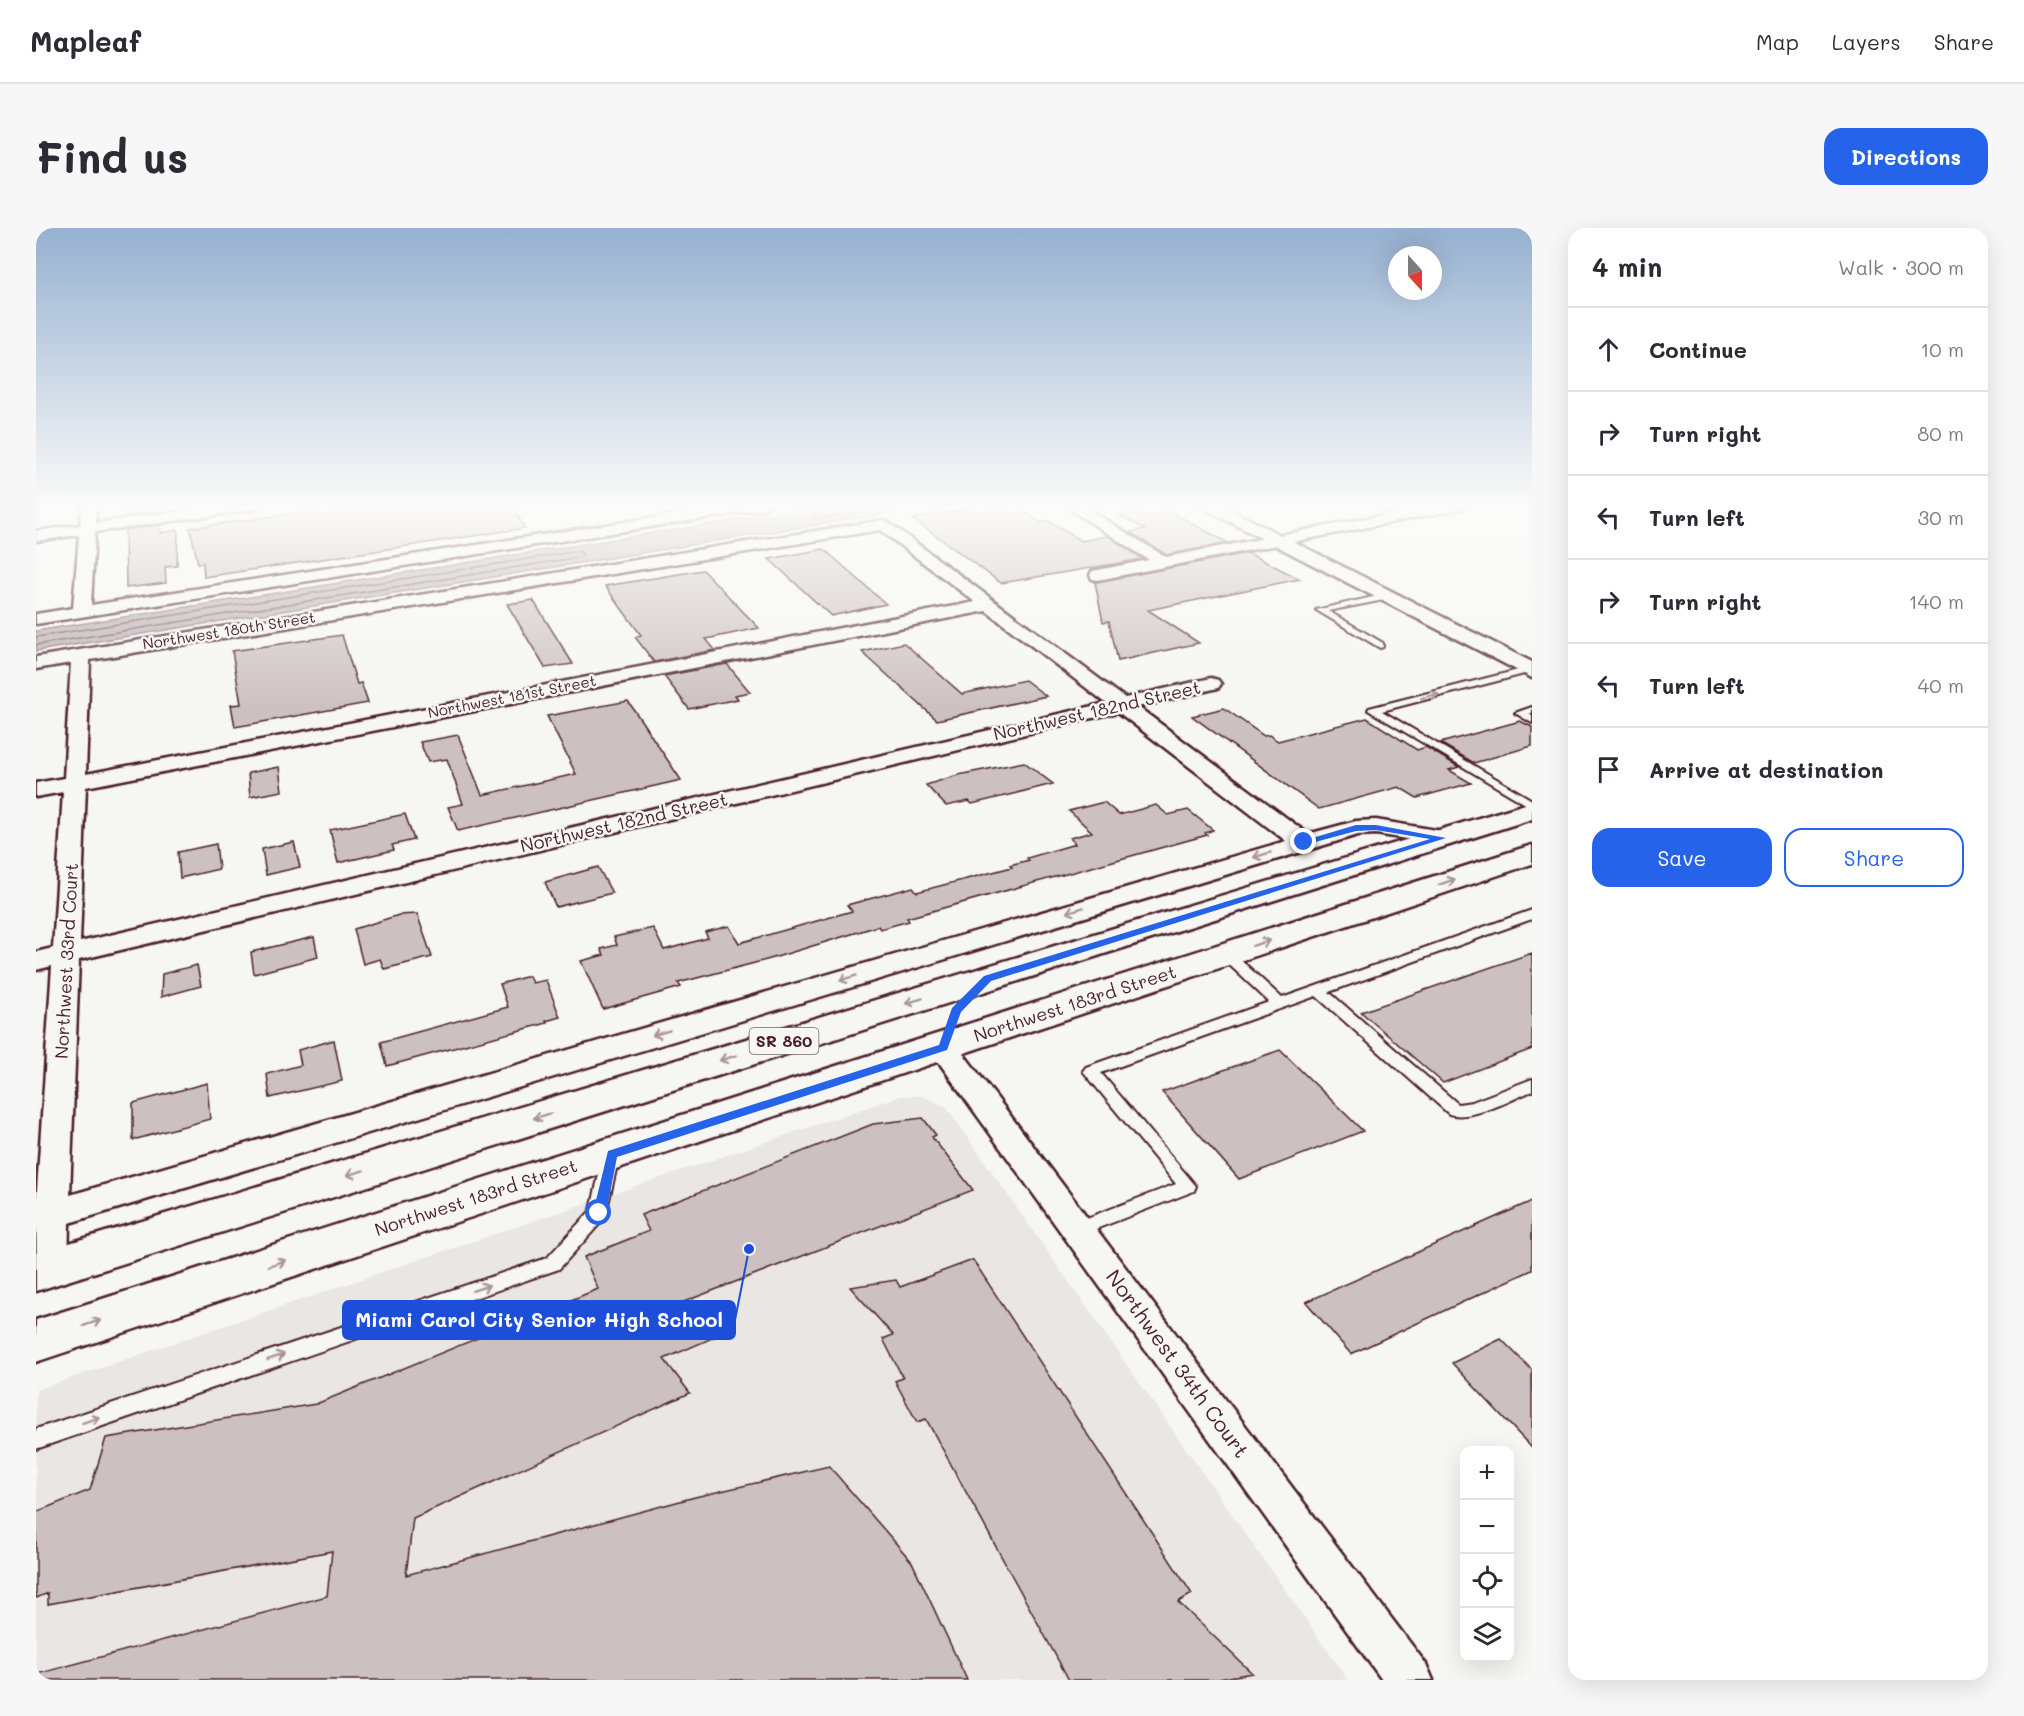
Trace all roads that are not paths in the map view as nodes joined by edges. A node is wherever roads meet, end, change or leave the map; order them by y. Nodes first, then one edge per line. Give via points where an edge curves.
1 (85, 573) edge
2 (332, 573) edge
3 (588, 573) edge
4 (946, 573) edge
5 (1111, 573) edge
6 (1338, 573) edge
7 (1098, 575) dead end
8 (1386, 597) junction
9 (988, 605) junction
10 (82, 612) junction
11 (36, 619) edge
12 (1380, 645) dead end
13 (81, 655) junction
14 (36, 663) edge
15 (1531, 671) edge
16 (1211, 684) dead end
17 (1123, 705) junction
18 (1532, 710) edge
19 (1532, 720) edge
20 (76, 782) junction
21 (36, 790) edge
22 (1532, 807) edge
23 (1442, 838) junction
24 (1304, 842) junction
25 (1532, 854) edge
26 (1532, 914) edge
27 (67, 954) junction
28 (1226, 954) junction
29 (36, 961) edge
30 (987, 978) junction
31 (1318, 990) junction
32 (1280, 1004) junction
33 (943, 1047) junction
34 (1532, 1085) edge
35 (612, 1154) junction
36 (45, 1217) edge
37 (1077, 1229) junction
38 (41, 1274) edge
39 (36, 1341) edge
40 (36, 1439) edge
41 (1410, 1680) edge

1 - 10 street
2 - 10 street
3 - 13 street, Northwest 180th Street
4 - 9 street, Northwest 180th Street
5 - 7 street
6 - 8 main road
8 - 12 lane via 1320,610
8 - 15 main road
9 - 17 street
9 - 20 street, Northwest 181st Street
10 - 11 street
13 - 14 street, Northwest 180th Street
13 - 20 street, Northwest 33rd Court
22 -> 15 lane via 1373,710
16 - 17 street, Northwest 182nd Street
17 - 24 street
17 - 27 street, Northwest 182nd Street
18 - 19 lane via 1520,713
20 - 21 street, Northwest 181st Street
20 - 27 street, Northwest 33rd Court
22 - 23 main road, SR 860
23 - 24 street via 1376,827 1356,828
23 - 30 main road, SR 860
24 -> 36 street
28 -> 25 main road, Northwest 183rd Street
26 - 31 lane
27 - 29 street, Northwest 182nd Street
27 - 36 street, Northwest 33rd Court
28 - 32 lane
28 - 33 main road, Northwest 183rd Street
30 - 33 main road via 956,1011
30 -> 38 main road, SR 860
31 - 32 lane
31 - 34 lane via 1455,1110 1474,1108
32 - 37 lane via 1091,1071 1188,1186
33 - 35 main road, Northwest 183rd Street
33 - 37 street, Northwest 34th Court
39 -> 35 main road, Northwest 183rd Street
40 -> 35 lane via 553,1264 599,1213
36 - 38 street, Northwest 33rd Court
37 - 41 street, Northwest 34th Court

